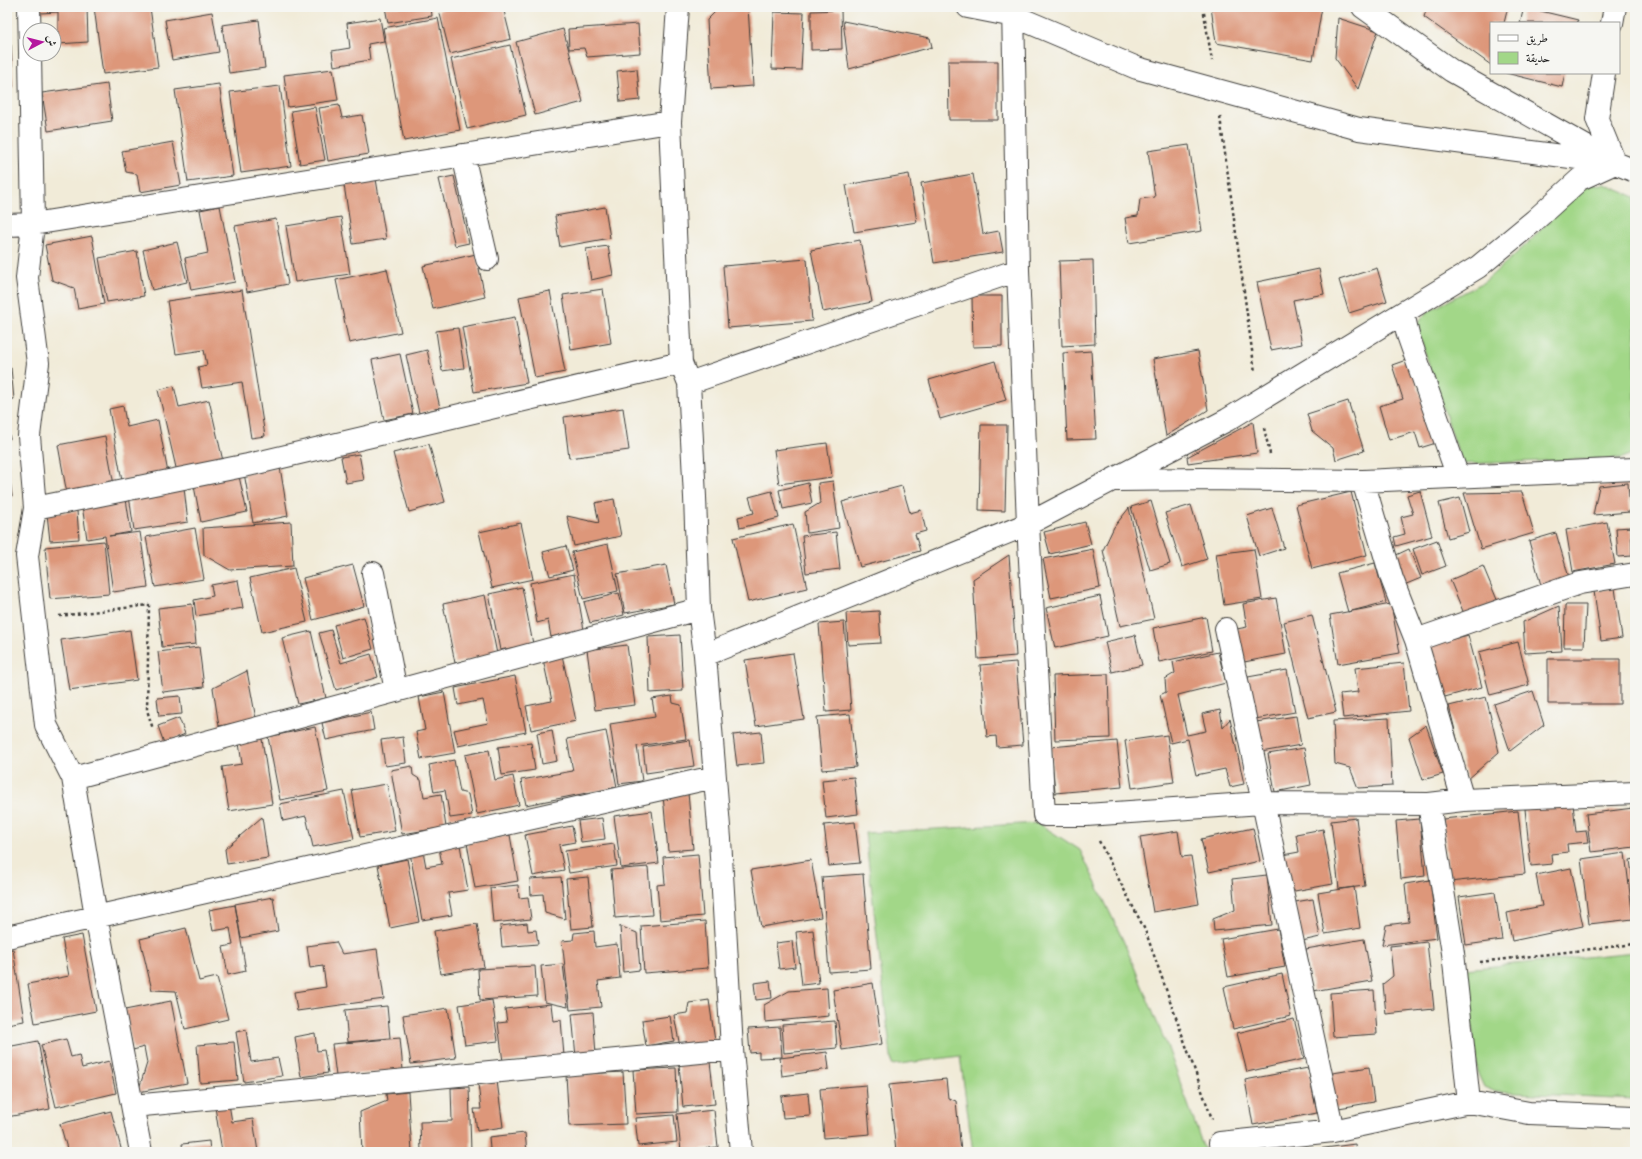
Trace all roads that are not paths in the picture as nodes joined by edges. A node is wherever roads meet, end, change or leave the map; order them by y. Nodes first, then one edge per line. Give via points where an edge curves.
1 (29, 7) edge
2 (678, 7) edge
3 (968, 7) edge
4 (1363, 7) edge
5 (1615, 7) edge
6 (1013, 12) edge
7 (29, 22) edge
8 (1612, 22) edge
9 (30, 62) edge
10 (1604, 74) edge
11 (670, 122) junction
12 (463, 154) junction
13 (1615, 163) junction
14 (1635, 172) edge
15 (33, 224) junction
16 (7, 225) edge
17 (486, 259) dead end
18 (1018, 270) junction
19 (1403, 313) junction
20 (685, 373) junction
21 (1635, 469) edge
22 (1458, 477) junction
23 (1112, 480) junction
24 (1363, 481) junction
25 (35, 508) junction
26 (1028, 524) junction
27 (374, 573) dead end
28 (1635, 574) edge
29 (699, 610) junction
30 (1226, 629) dead end
31 (1416, 640) junction
32 (705, 655) junction
33 (396, 691) junction
34 (714, 777) junction
35 (73, 778) junction
36 (1635, 793) edge
37 (1463, 800) junction
38 (1262, 803) junction
39 (1429, 804) junction
40 (96, 916) junction
41 (7, 937) edge
42 (732, 1049) junction
43 (1469, 1102) junction
44 (133, 1106) junction
45 (1635, 1117) edge
46 (1333, 1131) junction
47 (1220, 1143) road end
48 (141, 1152) edge
49 (741, 1152) edge

1 - 7 street
2 - 11 street
3 - 6 street
4 - 13 street via 1452,71
5 - 8 street
6 - 13 street via 1137,68 1359,129
6 - 18 street
9 - 15 street
10 - 13 street via 1597,119
11 - 12 street
11 - 20 street
12 - 15 street
12 - 17 street
13 - 14 street
13 - 19 street via 1580,179 1478,268
15 - 16 street
15 - 25 street via 27,278 38,363 29,436
18 - 20 street
18 - 26 street
19 - 22 street via 1408,336
19 - 23 street via 1227,420
20 - 25 street
20 - 29 street via 696,497
21 - 22 street
22 - 24 street
23 - 24 street
23 - 26 street
24 - 31 street via 1392,579
25 - 35 street via 27,556 46,725
26 - 32 street
26 - 38 street via 1044,815 1086,815
27 - 33 street
28 - 31 street via 1580,583
29 - 32 street
29 - 33 street
30 - 38 street
31 - 37 street
32 - 34 street
33 - 35 street
34 - 40 street
34 - 42 street
35 - 40 street
36 - 37 street
37 - 39 street
38 - 39 street
38 - 46 street
39 - 43 street via 1454,964
40 - 41 street
40 - 44 street
42 - 44 street
42 - 49 street
43 - 45 street via 1529,1113
43 - 46 street
44 - 48 street
46 - 47 street

